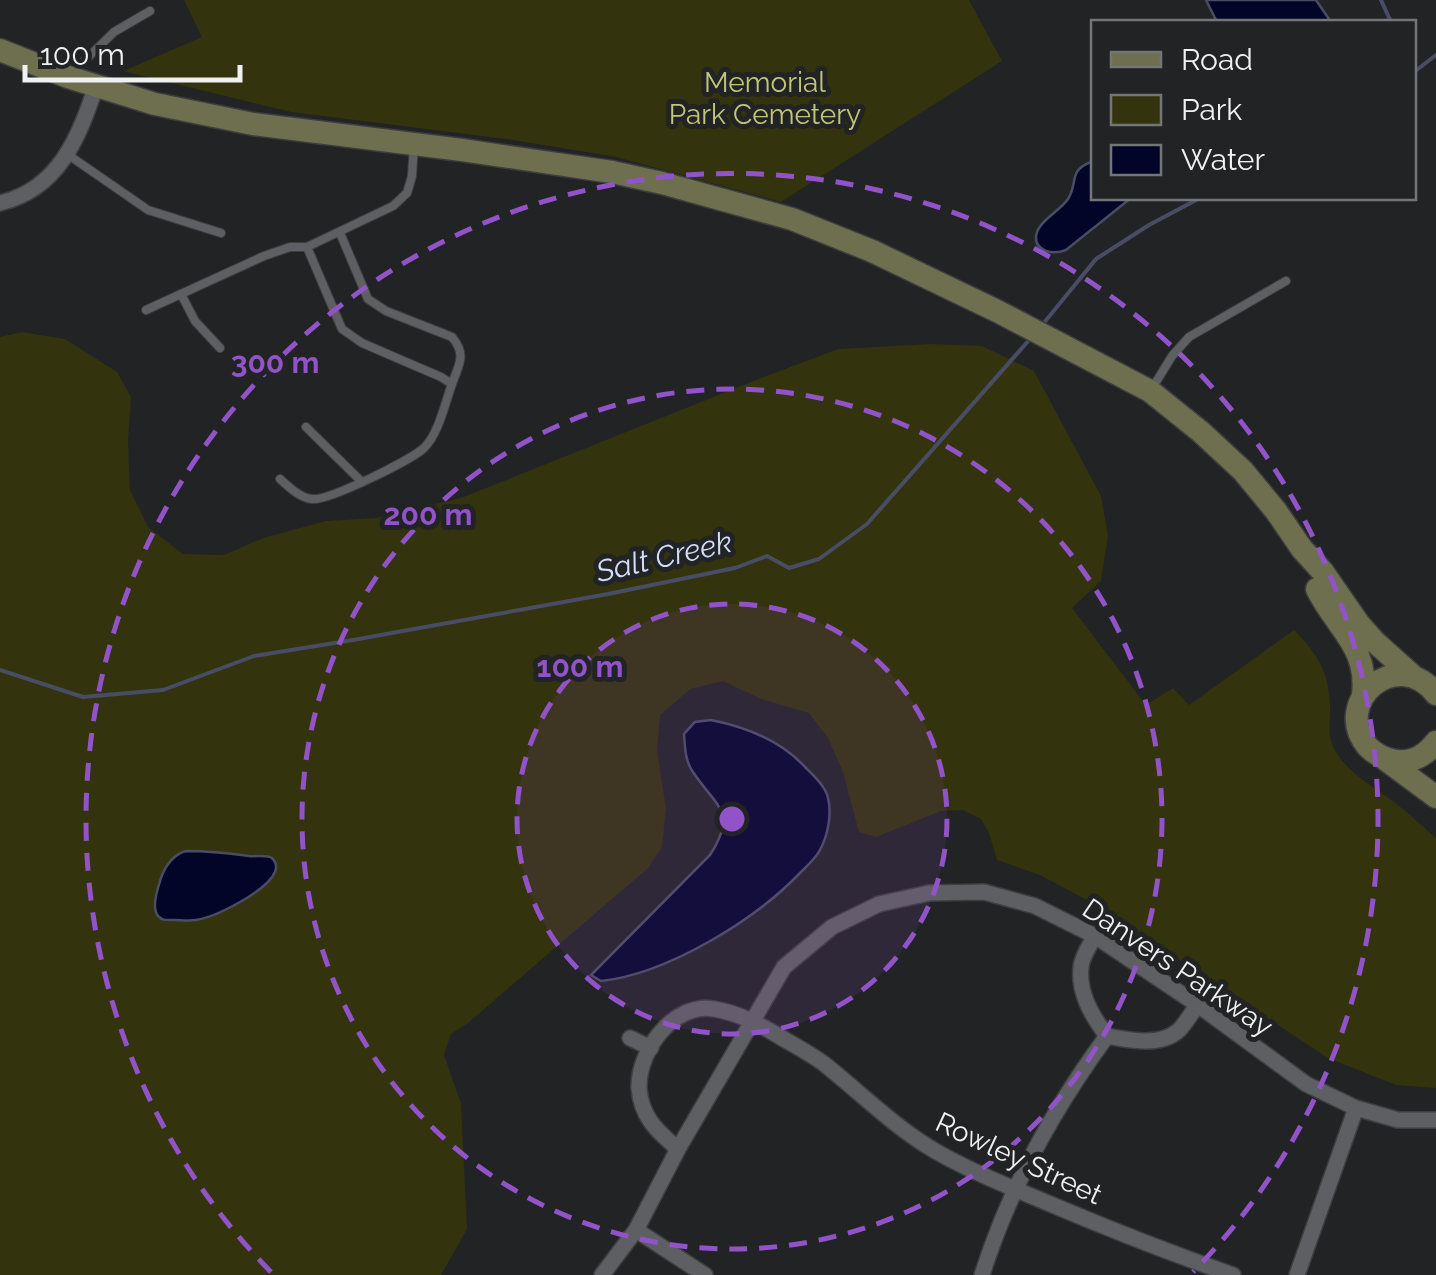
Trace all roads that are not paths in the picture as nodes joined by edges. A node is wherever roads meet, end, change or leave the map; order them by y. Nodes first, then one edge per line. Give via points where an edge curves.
1 (150, 11) dead end
2 (0, 50) edge
3 (68, 77) junction
4 (96, 86) junction
5 (414, 146) junction
6 (67, 154) junction
7 (0, 204) edge
8 (220, 233) dead end
9 (340, 233) junction
10 (307, 247) junction
11 (1286, 281) dead end
12 (181, 294) junction
13 (146, 310) dead end
14 (220, 348) dead end
15 (452, 384) junction
16 (1150, 391) junction
17 (306, 426) dead end
18 (280, 479) dead end
19 (362, 482) junction
20 (1302, 548) junction
21 (1427, 682) edge
22 (1363, 696) junction
23 (1436, 742) edge
24 (1384, 758) junction
25 (1436, 797) edge
26 (1095, 936) junction
27 (1198, 1005) junction
28 (752, 1020) junction
29 (1107, 1036) junction
30 (630, 1038) dead end
31 (651, 1048) junction
32 (1356, 1108) junction
33 (1436, 1120) edge
34 (678, 1149) junction
35 (1016, 1190) junction
36 (636, 1230) junction
37 (602, 1275) edge
38 (706, 1275) edge
39 (982, 1275) edge
40 (1232, 1275) edge
41 (1297, 1275) edge

1 - 3 lane via 114,32
2 - 3 main road
3 - 4 main road
4 - 5 main road via 253,124
4 - 6 street
5 - 9 lane via 407,194
5 - 16 main road via 612,172 828,232
6 - 7 street via 41,183
6 - 8 lane via 148,210
9 - 10 lane
9 - 15 lane via 368,298 459,346
10 - 12 lane via 264,256
10 - 15 lane via 342,329
11 - 16 lane via 1190,337
12 - 13 lane
12 - 14 lane
15 - 19 lane via 425,447
16 - 20 main road via 1243,471
17 - 19 lane
18 - 19 lane via 307,499
20 - 21 main road via 1375,642
20 - 22 main road via 1322,599 1359,654
21 - 22 main road via 1388,676
22 - 24 main road via 1359,729
23 - 24 main road via 1409,760
24 - 25 main road
26 - 27 street, Danvers Parkway
26 - 28 street, Danvers Parkway via 1035,906 984,892 929,893 879,904 803,949
26 - 29 street via 1080,963 1082,988
27 - 29 street via 1176,1033 1157,1040
27 - 32 street, Danvers Parkway via 1306,1084
28 - 31 street via 692,1010 667,1025
28 - 34 street, Danvers Parkway
28 - 35 street, Rowley Street via 818,1060 937,1152
29 - 35 street
30 - 31 street
31 - 34 street via 639,1082 644,1114
32 - 33 street, Danvers Parkway via 1398,1120
32 - 41 street
34 - 36 street, Danvers Parkway
35 - 39 street
35 - 40 street, Rowley Street
36 - 37 street, Danvers Parkway
36 - 38 street

